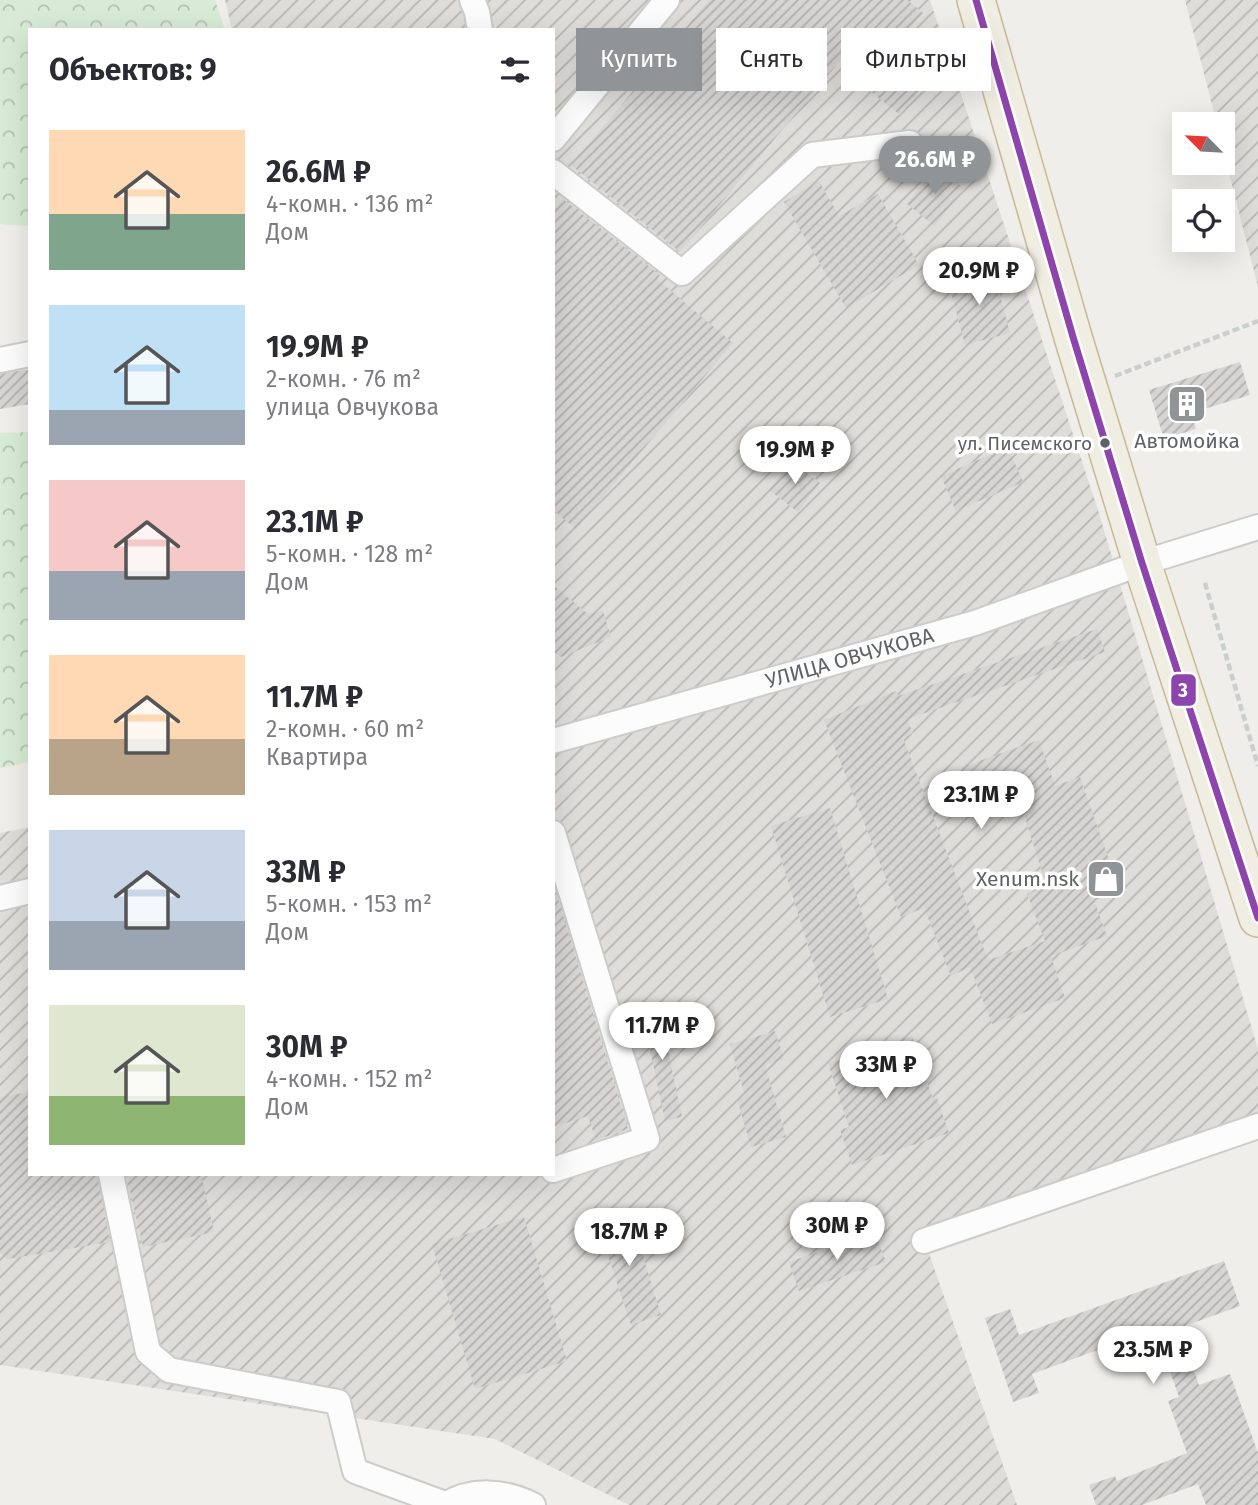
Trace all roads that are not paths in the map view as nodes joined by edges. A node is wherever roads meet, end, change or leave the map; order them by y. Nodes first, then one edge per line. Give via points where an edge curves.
1 (472, 0) edge
2 (667, 0) edge
3 (976, 0) edge
4 (480, 28) edge
5 (555, 137) edge
6 (910, 143) dead end
7 (556, 178) edge
8 (28, 354) edge
9 (0, 359) edge
10 (1258, 527) edge
11 (1142, 562) junction
12 (555, 740) edge
13 (555, 839) edge
14 (28, 895) edge
15 (0, 898) edge
16 (1258, 918) edge
17 (1258, 1126) edge
18 (555, 1169) edge
19 (111, 1176) edge
20 (924, 1241) dead end
21 (445, 1505) edge
22 (533, 1505) edge

1 - 4 street
2 - 5 street
3 - 11 highway
6 - 7 street via 812,155 682,273
8 - 9 street
10 - 11 street, УЛИЦА ОВЧУКОВА
11 - 12 street, УЛИЦА ОВЧУКОВА via 975,623
11 - 16 highway
13 - 18 street via 648,1139
14 - 15 street
17 - 20 street
19 - 21 street via 148,1352 169,1370 338,1402 355,1471
21 - 22 street via 466,1494 499,1493

